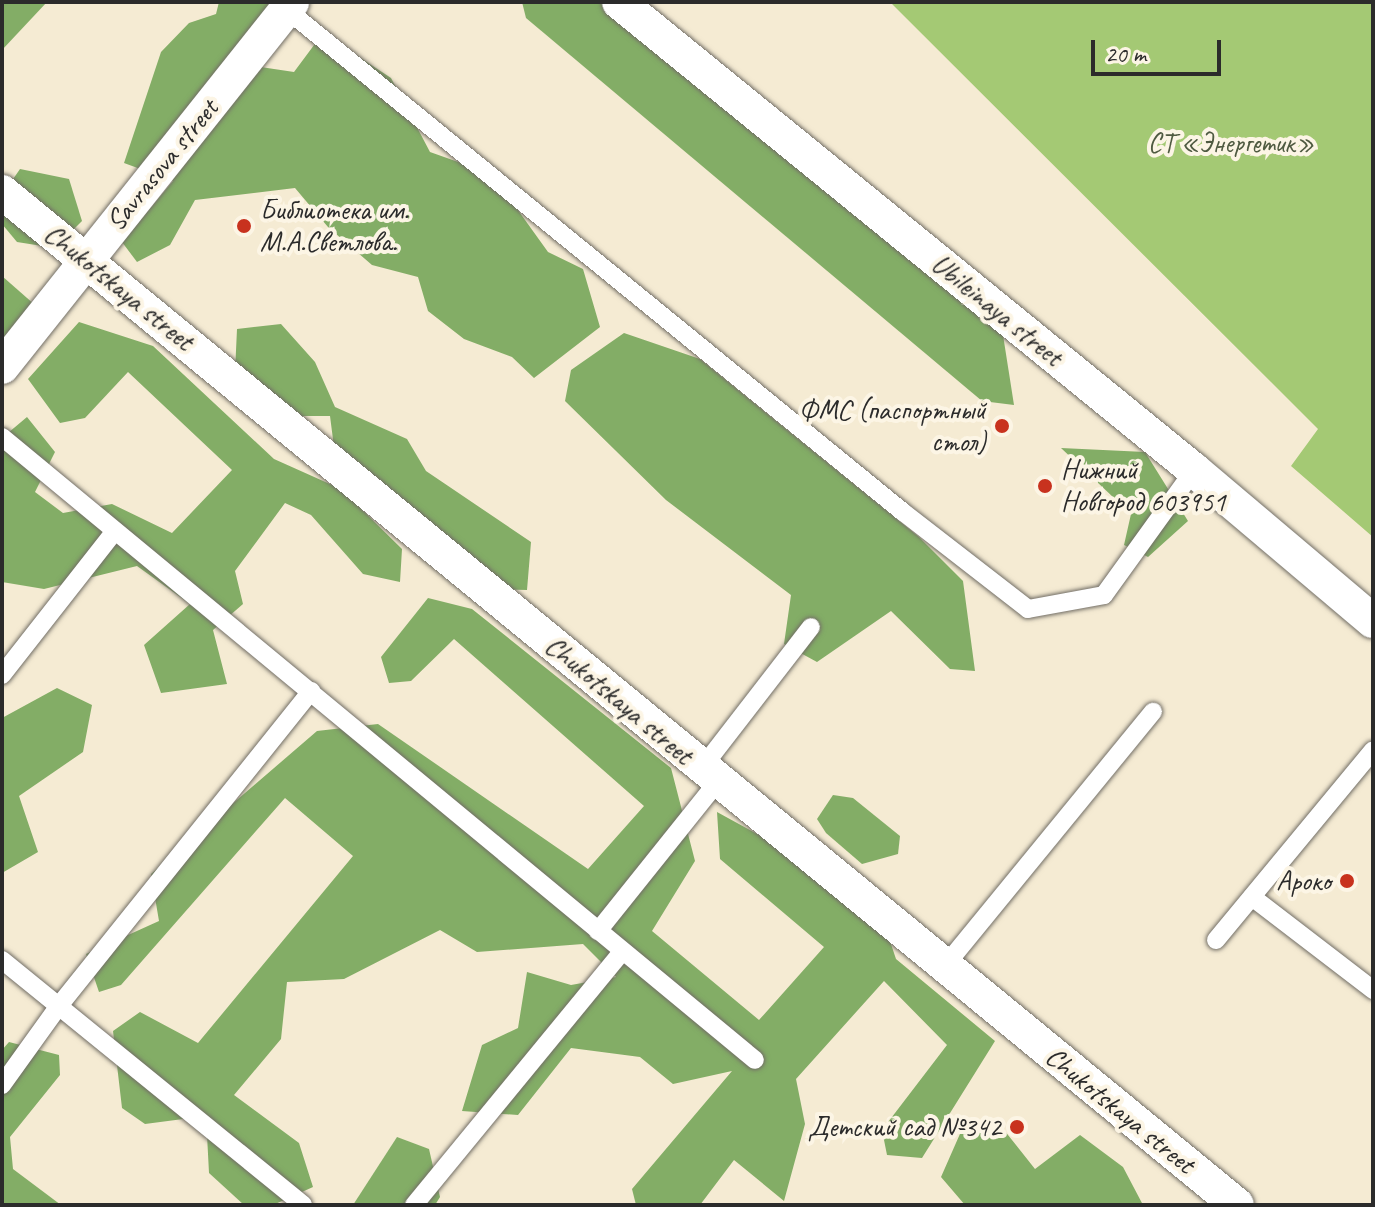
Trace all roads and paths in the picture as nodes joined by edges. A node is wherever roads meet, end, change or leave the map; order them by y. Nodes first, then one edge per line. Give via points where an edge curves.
1 (619, 2) edge
2 (289, 5) edge
3 (2, 192) edge
4 (86, 260) junction
5 (2, 367) edge
6 (2, 437) edge
7 (1194, 470) junction
8 (115, 531) junction
9 (1373, 621) edge
10 (811, 627) dead end
11 (2, 675) edge
12 (311, 691) junction
13 (1153, 712) dead end
14 (1373, 750) edge
15 (710, 774) junction
16 (1252, 897) junction
17 (598, 931) junction
18 (1216, 940) dead end
19 (622, 952) junction
20 (2, 960) edge
21 (944, 967) junction
22 (1373, 990) edge
23 (58, 1007) junction
24 (755, 1060) dead end
25 (2, 1085) edge
26 (303, 1205) edge
27 (414, 1205) edge
28 (1237, 1205) edge

1 - 7 street, Ubileinaya street
2 - 4 street, Savrasova street
2 - 7 lane via 1028,609 1104,595
3 - 4 street, Chukotskaya street
4 - 5 street, Savrasova street
4 - 15 street, Chukotskaya street
6 - 8 lane
7 - 9 street, Ubileinaya street
8 - 11 lane
8 - 12 lane
10 - 15 lane
12 - 17 lane
12 - 23 lane
13 - 21 lane
14 - 16 lane
15 - 17 lane
15 - 21 street, Chukotskaya street
16 - 18 lane
16 - 22 lane
17 - 19 lane
19 - 24 lane
19 - 27 lane
20 - 23 lane
21 - 28 street, Chukotskaya street
23 - 25 lane
23 - 26 lane

